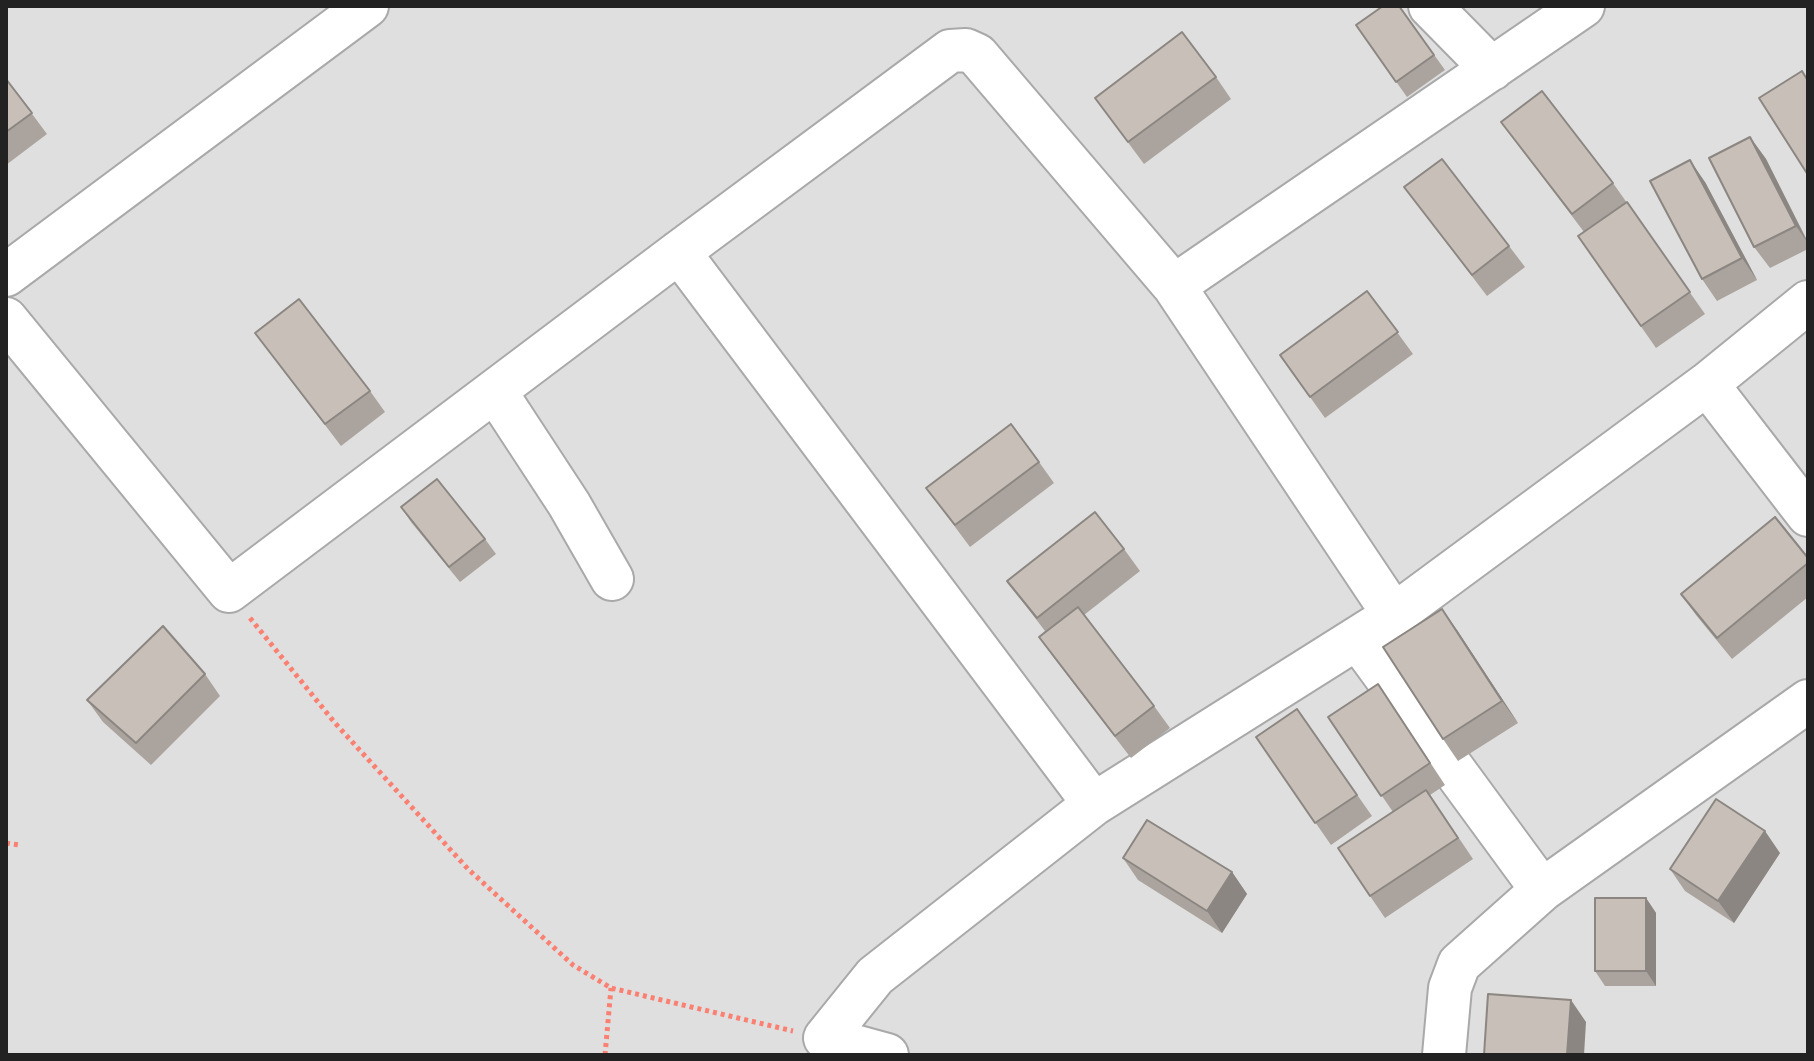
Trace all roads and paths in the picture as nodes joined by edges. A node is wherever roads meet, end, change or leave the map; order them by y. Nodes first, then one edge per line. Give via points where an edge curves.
1 (367, 6) edge
2 (1430, 6) edge
3 (1583, 6) edge
4 (1492, 69) junction
5 (679, 252) junction
6 (6, 275) edge
7 (1174, 286) junction
8 (1808, 302) edge
9 (6, 319) edge
10 (1707, 384) junction
11 (495, 391) junction
12 (1808, 515) edge
13 (612, 579) dead end
14 (229, 591) junction
15 (1394, 615) junction
16 (1358, 639) junction
17 (1808, 701) edge
18 (1094, 804) junction
19 (6, 843) edge
20 (19, 845) dead end
21 (1542, 890) junction
22 (611, 988) junction
23 (825, 1038) junction
24 (605, 1055) edge
25 (887, 1055) edge
26 (1444, 1055) edge

1 - 6 street
2 - 4 street
3 - 4 street
4 - 7 street
5 - 7 street via 950,51 966,50 977,55
5 - 11 street
5 - 18 street
7 - 15 street
8 - 10 street
9 - 14 street
10 - 12 street
10 - 15 street
11 - 13 street
11 - 14 street
14 - 22 path via 335,723 468,869 573,965
15 - 16 street
16 - 18 street
16 - 21 street
17 - 21 street
18 - 23 street via 875,976
19 - 20 path
21 - 26 street via 1459,964 1450,988
22 - 23 path
22 - 24 path
23 - 25 street

